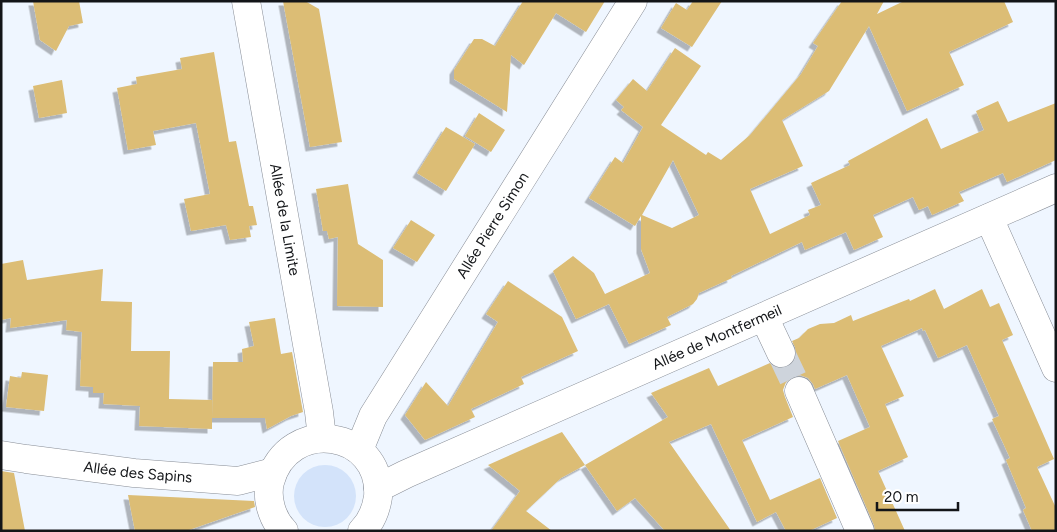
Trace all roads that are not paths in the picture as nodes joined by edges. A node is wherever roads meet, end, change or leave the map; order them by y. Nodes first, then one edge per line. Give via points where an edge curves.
1 (246, 1) edge
2 (632, 1) edge
3 (1056, 188) edge
4 (989, 218) junction
5 (764, 317) junction
6 (781, 353) tunnel mouth
7 (1056, 368) edge
8 (798, 391) tunnel mouth
9 (322, 438) junction
10 (358, 450) junction
11 (1, 455) edge
12 (273, 472) junction
13 (378, 488) junction
14 (370, 528) edge
15 (280, 530) edge
16 (860, 531) edge

1 - 9 main road, Allée de la Limite
2 - 10 main road, Allée Pierre Simon via 373,416
3 - 4 main road, Allée de Montfermeil
4 - 5 main road, Allée de Montfermeil
4 - 7 main road
5 - 6 main road
5 - 13 main road, Allée de Montfermeil
8 - 16 main road
9 - 10 main road via 335,439
9 - 12 main road via 292,448 280,458
10 - 13 main road via 375,474
11 - 12 main road, Allée des Sapins via 134,473 238,481
12 - 15 main road via 269,502
13 - 14 main road via 377,507

